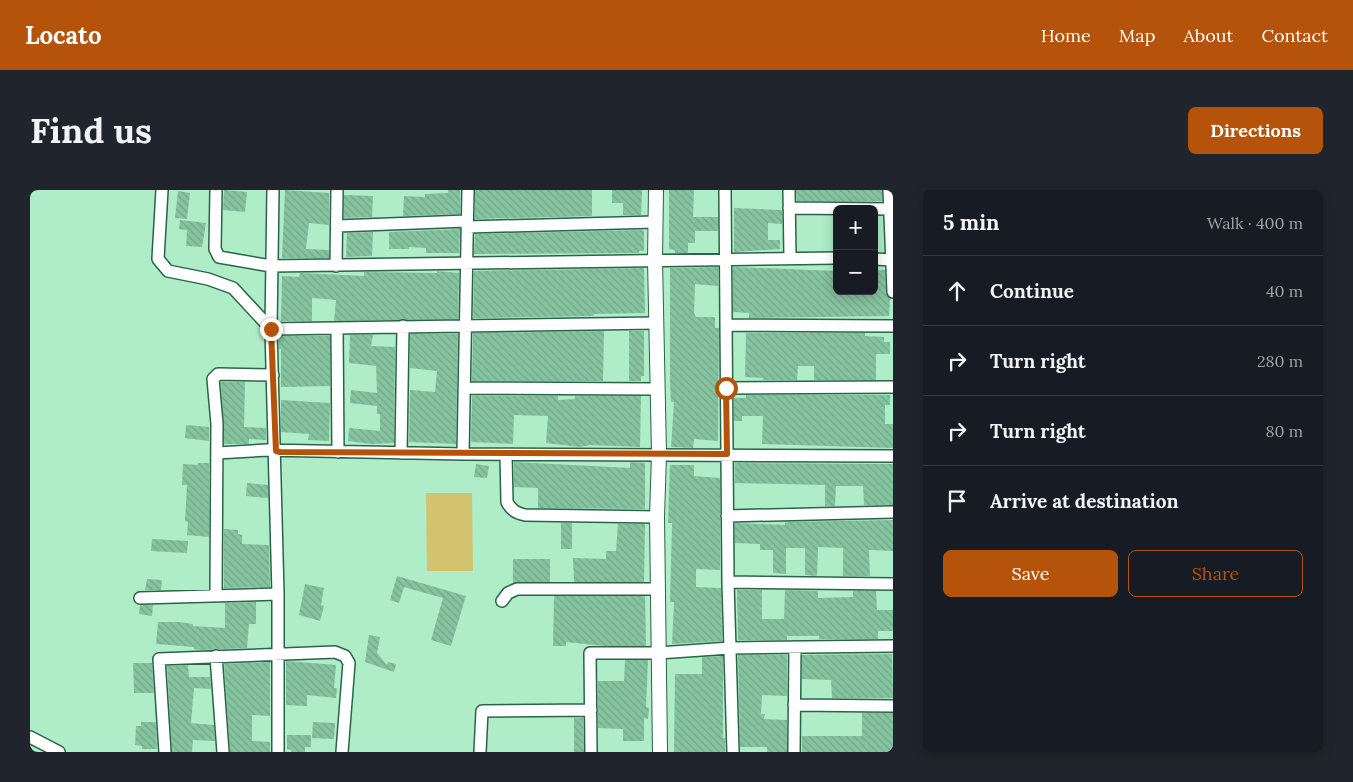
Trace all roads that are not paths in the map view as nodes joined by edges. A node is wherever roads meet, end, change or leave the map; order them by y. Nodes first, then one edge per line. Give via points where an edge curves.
1 (162, 190) edge
2 (216, 190) edge
3 (274, 190) edge
4 (337, 190) edge
5 (468, 190) edge
6 (656, 190) edge
7 (725, 190) edge
8 (789, 190) edge
9 (889, 190) edge
10 (789, 208) junction
11 (892, 209) edge
12 (655, 222) junction
13 (467, 224) junction
14 (337, 226) junction
15 (790, 257) junction
16 (725, 258) junction
17 (833, 258) edge
18 (878, 259) edge
19 (893, 259) edge
20 (654, 260) junction
21 (467, 264) junction
22 (271, 266) junction
23 (336, 266) junction
24 (893, 292) edge
25 (656, 323) junction
26 (403, 326) junction
27 (466, 326) junction
28 (728, 326) junction
29 (893, 326) edge
30 (337, 328) junction
31 (271, 329) junction
32 (272, 375) junction
33 (893, 387) edge
34 (465, 388) junction
35 (726, 388) junction
36 (657, 389) junction
37 (276, 451) junction
38 (338, 452) junction
39 (217, 453) junction
40 (401, 453) junction
41 (463, 454) junction
42 (660, 454) junction
43 (727, 454) junction
44 (506, 455) junction
45 (893, 456) edge
46 (893, 512) edge
47 (728, 516) junction
48 (657, 517) junction
49 (728, 582) junction
50 (893, 584) edge
51 (658, 589) junction
52 (278, 594) junction
53 (216, 596) junction
54 (140, 598) dead end
55 (502, 601) dead end
56 (893, 646) edge
57 (795, 647) junction
58 (730, 648) junction
59 (658, 653) junction
60 (277, 655) junction
61 (216, 656) junction
62 (794, 705) junction
63 (893, 706) edge
64 (592, 710) junction
65 (30, 737) edge
66 (59, 752) edge
67 (165, 752) edge
68 (223, 752) edge
69 (278, 752) edge
70 (342, 752) edge
71 (480, 752) edge
72 (591, 752) edge
73 (660, 752) edge
74 (733, 752) edge
75 (794, 752) edge

1 - 31 street via 158,258 168,271 233,288
2 - 22 street via 215,249 219,257
3 - 22 street
4 - 14 street
5 - 13 street
6 - 12 street
7 - 16 street
8 - 10 street
9 - 11 street
10 - 11 street
10 - 15 street
11 - 19 street
12 - 13 street
12 - 20 street
13 - 14 street
13 - 21 street
14 - 23 street
15 - 16 street
15 - 17 street
16 - 20 street
16 - 28 street
18 - 19 street
19 - 24 street
20 - 21 street
20 - 25 street
21 - 23 street
21 - 27 street
22 - 23 street
22 - 31 street
25 - 27 street
25 - 36 street
26 - 27 street
26 - 30 street
26 - 40 street
27 - 34 street
28 - 29 street
28 - 35 street
30 - 31 street
30 - 38 street
31 - 32 street
32 - 37 street
32 - 39 street via 232,373 215,376
33 - 35 street
34 - 36 street
34 - 41 street
35 - 43 street
36 - 42 street
37 - 38 street
37 - 39 street
37 - 52 street
38 - 40 street
39 - 53 street
40 - 41 street
41 - 44 street
42 - 43 street
42 - 44 street
42 - 48 street
43 - 45 street
43 - 47 street
44 - 48 street via 507,502 517,513
46 - 47 street
47 - 49 street
48 - 51 street
49 - 50 street
49 - 58 street
51 - 55 street via 517,589 508,592
51 - 59 street
52 - 53 street
52 - 60 street
53 - 54 street
56 - 57 street
57 - 58 street
57 - 62 street
58 - 59 street
58 - 74 street
59 - 64 street via 590,653
59 - 73 street
60 - 61 street
60 - 69 street
60 - 70 street via 335,652 348,659
61 - 67 street via 159,659
61 - 68 street
62 - 63 street
62 - 75 street
64 - 71 street via 482,710
64 - 72 street
65 - 66 street

